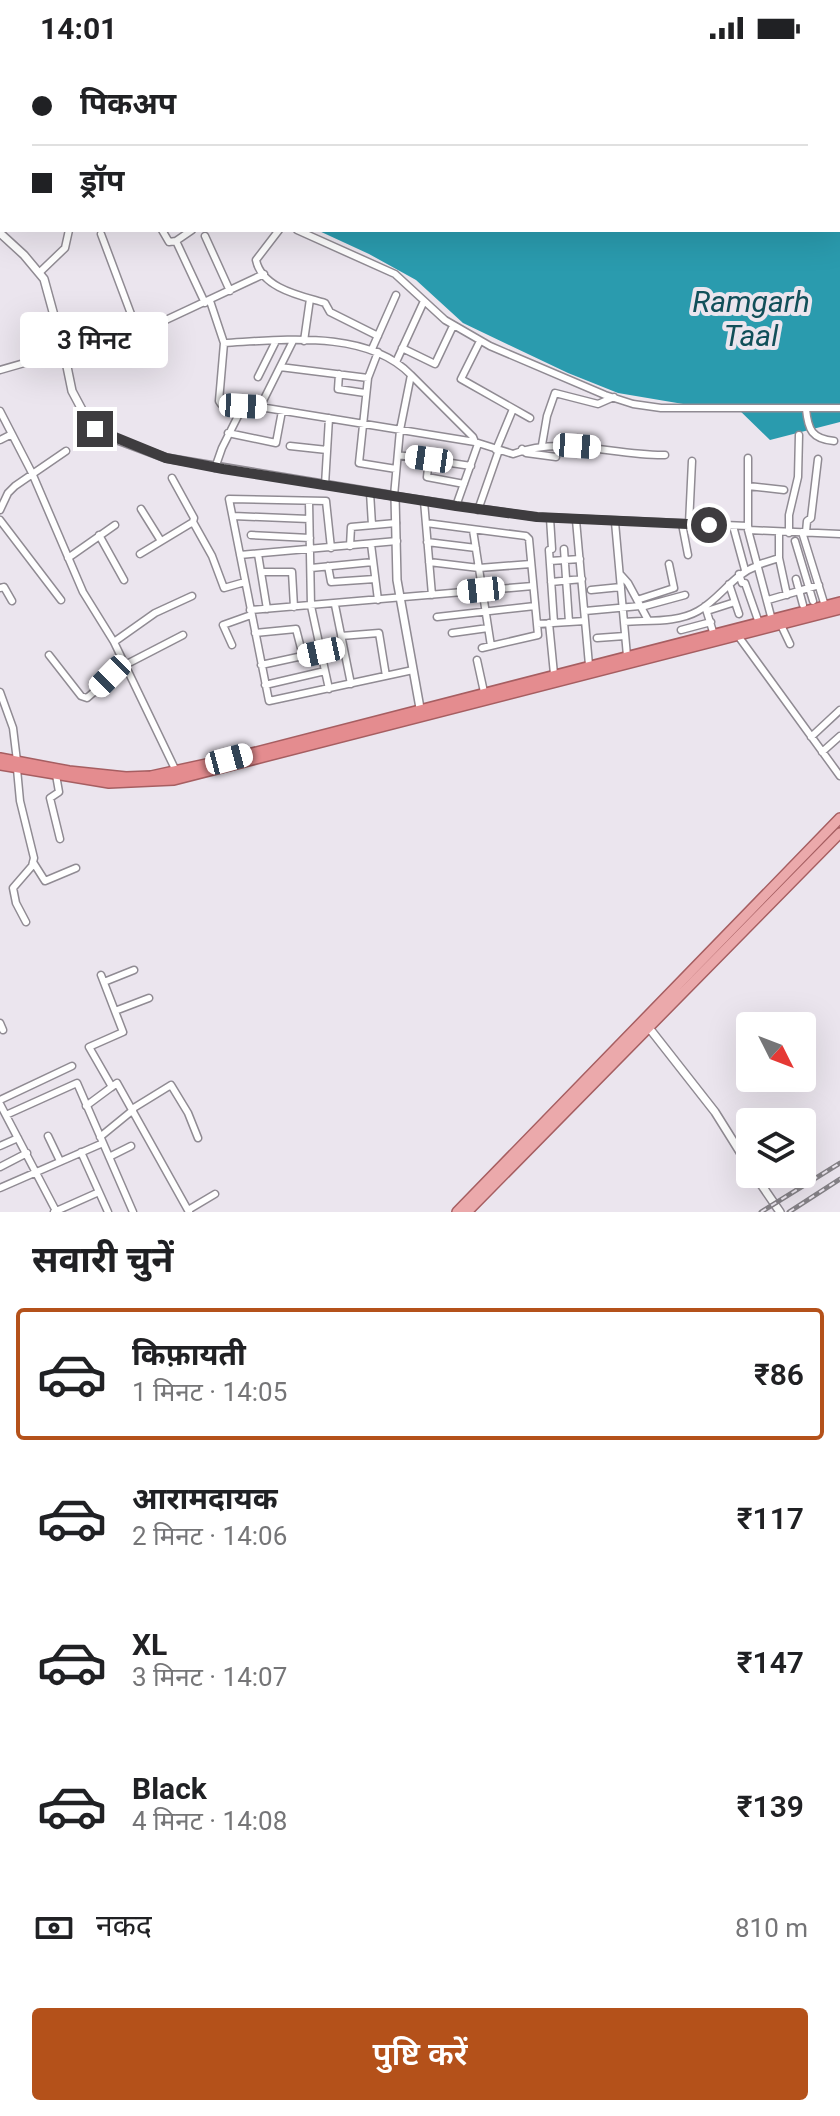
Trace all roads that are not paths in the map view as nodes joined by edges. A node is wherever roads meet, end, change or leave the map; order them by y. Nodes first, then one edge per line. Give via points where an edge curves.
1 (69, 232) edge
2 (163, 232) edge
3 (189, 232) edge
4 (277, 232) edge
5 (301, 232) edge
6 (0, 233) edge
7 (101, 234) dead end
8 (205, 236) dead end
9 (176, 241) junction
10 (40, 272) junction
11 (264, 274) junction
12 (230, 291) junction
13 (396, 295) dead end
14 (310, 299) junction
15 (424, 301) junction
16 (207, 302) junction
17 (453, 326) junction
18 (137, 330) junction
19 (378, 336) junction
20 (276, 341) junction
21 (293, 341) junction
22 (304, 341) junction
23 (224, 343) junction
24 (484, 343) junction
25 (402, 348) junction
26 (375, 351) junction
27 (64, 352) junction
28 (396, 362) junction
29 (280, 367) junction
30 (0, 370) edge
31 (339, 374) junction
32 (411, 375) junction
33 (258, 377) dead end
34 (368, 378) junction
35 (365, 393) junction
36 (614, 397) junction
37 (243, 406) junction
38 (260, 407) junction
39 (840, 408) edge
40 (513, 409) junction
41 (806, 409) junction
42 (0, 411) edge
43 (282, 411) junction
44 (329, 418) junction
45 (530, 418) dead end
46 (361, 424) junction
47 (400, 430) junction
48 (228, 433) junction
49 (12, 434) junction
50 (799, 435) dead end
51 (0, 440) edge
52 (834, 441) dead end
53 (476, 443) junction
54 (542, 445) junction
55 (290, 446) dead end
56 (522, 449) junction
57 (327, 450) junction
58 (497, 450) junction
59 (66, 451) dead end
60 (398, 455) junction
61 (665, 455) dead end
62 (556, 457) dead end
63 (748, 458) dead end
64 (429, 459) junction
65 (818, 459) dead end
66 (692, 461) dead end
67 (471, 466) junction
68 (215, 468) junction
69 (396, 469) junction
70 (32, 473) junction
71 (172, 478) dead end
72 (464, 484) junction
73 (325, 485) junction
74 (748, 486) junction
75 (784, 490) dead end
76 (370, 492) junction
77 (394, 496) junction
78 (309, 501) junction
79 (424, 501) junction
80 (456, 506) junction
81 (141, 509) dead end
82 (0, 510) edge
83 (478, 510) junction
84 (233, 516) junction
85 (550, 518) junction
86 (309, 519) junction
87 (0, 520) edge
88 (576, 520) junction
89 (193, 522) junction
90 (615, 522) junction
91 (396, 523) junction
92 (426, 523) junction
93 (686, 524) junction
94 (115, 525) dead end
95 (372, 525) junction
96 (733, 526) junction
97 (748, 528) junction
98 (473, 530) junction
99 (804, 532) junction
100 (779, 533) junction
101 (789, 533) junction
102 (840, 534) edge
103 (99, 535) junction
104 (251, 535) dead end
105 (310, 538) junction
106 (161, 541) junction
107 (397, 541) junction
108 (795, 541) dead end
109 (427, 542) junction
110 (371, 544) junction
111 (350, 546) junction
112 (331, 548) junction
113 (476, 548) junction
114 (564, 549) dead end
115 (310, 550) junction
116 (140, 554) dead end
117 (258, 554) junction
118 (240, 555) junction
119 (688, 555) dead end
120 (68, 558) junction
121 (779, 558) junction
122 (580, 559) junction
123 (565, 560) junction
124 (550, 561) junction
125 (373, 562) junction
126 (429, 562) junction
127 (531, 564) junction
128 (669, 564) dead end
129 (812, 564) junction
130 (757, 565) junction
131 (328, 566) junction
132 (803, 567) junction
133 (311, 568) junction
134 (479, 568) junction
135 (261, 572) junction
136 (742, 572) junction
137 (620, 574) junction
138 (805, 577) junction
139 (375, 579) junction
140 (582, 579) junction
141 (796, 579) junction
142 (124, 580) dead end
143 (566, 581) junction
144 (245, 582) junction
145 (551, 582) junction
146 (784, 582) junction
147 (729, 584) junction
148 (819, 585) junction
149 (533, 586) junction
150 (621, 587) junction
151 (0, 588) edge
152 (809, 588) junction
153 (482, 590) junction
154 (591, 590) dead end
155 (799, 591) junction
156 (432, 595) junction
157 (685, 595) dead end
158 (787, 595) junction
159 (192, 596) dead end
160 (401, 598) junction
161 (61, 600) dead end
162 (378, 600) junction
163 (584, 600) junction
164 (768, 600) junction
165 (12, 601) dead end
166 (568, 601) junction
167 (813, 601) dead end
168 (552, 602) junction
169 (735, 602) junction
170 (639, 604) junction
171 (335, 605) junction
172 (803, 605) dead end
173 (311, 606) junction
174 (535, 606) junction
175 (294, 607) junction
176 (836, 608) edge
177 (267, 609) junction
178 (623, 609) junction
179 (706, 609) junction
180 (485, 610) junction
181 (585, 611) junction
182 (251, 612) junction
183 (739, 614) dead end
184 (437, 617) dead end
185 (648, 620) junction
186 (585, 621) junction
187 (569, 622) junction
188 (624, 622) junction
189 (711, 622) junction
190 (777, 622) junction
191 (551, 623) junction
192 (759, 623) junction
193 (537, 624) junction
194 (488, 628) junction
195 (681, 630) dead end
196 (255, 633) junction
197 (452, 633) dead end
198 (736, 633) junction
199 (183, 635) dead end
200 (714, 635) junction
201 (341, 636) junction
202 (625, 636) junction
203 (597, 638) dead end
204 (114, 642) junction
205 (790, 644) dead end
206 (232, 645) dead end
207 (491, 646) junction
208 (482, 648) dead end
209 (321, 652) junction
210 (49, 655) dead end
211 (303, 656) junction
212 (627, 656) junction
213 (477, 660) dead end
214 (125, 665) junction
215 (261, 665) junction
216 (589, 665) junction
217 (413, 670) junction
218 (325, 671) junction
219 (554, 674) junction
220 (386, 676) junction
221 (351, 684) junction
222 (265, 685) junction
223 (329, 689) junction
224 (0, 692) edge
225 (484, 692) junction
226 (420, 708) junction
227 (840, 710) edge
228 (840, 736) edge
229 (811, 737) junction
230 (822, 752) junction
231 (0, 758) edge
232 (0, 765) edge
233 (17, 765) junction
234 (176, 771) junction
235 (839, 771) edge
236 (56, 775) junction
237 (840, 818) edge
238 (840, 833) edge
239 (60, 839) dead end
240 (33, 862) junction
241 (76, 868) dead end
242 (26, 922) dead end
243 (134, 970) dead end
244 (149, 998) dead end
245 (115, 1011) junction
246 (645, 1023) junction
247 (72, 1066) dead end
248 (112, 1087) junction
249 (0, 1102) edge
250 (86, 1106) junction
251 (132, 1109) junction
252 (6, 1115) junction
253 (48, 1136) dead end
254 (18, 1138) junction
255 (198, 1138) dead end
256 (101, 1140) junction
257 (0, 1146) edge
258 (131, 1146) dead end
259 (736, 1146) edge
260 (81, 1152) junction
261 (27, 1153) junction
262 (109, 1157) junction
263 (60, 1161) junction
264 (0, 1167) edge
265 (36, 1170) junction
266 (0, 1188) edge
267 (764, 1188) edge
268 (99, 1192) junction
269 (215, 1194) dead end
270 (188, 1211) edge
271 (55, 1212) edge
272 (108, 1212) edge
273 (133, 1212) edge
274 (457, 1212) edge
275 (467, 1212) edge
276 (780, 1212) edge

1 - 10 street via 65,248
2 - 9 street via 169,242
3 - 9 street
4 - 11 street via 256,260
5 - 15 street via 395,274
6 - 10 street
7 - 18 street
8 - 12 street
9 - 16 street
10 - 27 street
11 - 12 street
11 - 14 street via 286,292
12 - 16 street
13 - 19 street
14 - 19 street
14 - 22 street
15 - 17 street
15 - 25 street
16 - 18 street
16 - 23 street
17 - 24 street
17 - 25 street via 435,364
18 - 27 street
19 - 26 street
20 - 21 street
20 - 23 street
20 - 33 street
21 - 22 street
21 - 29 street
22 - 26 street via 350,343
23 - 37 street via 219,402
24 - 36 street
24 - 40 street via 461,379
25 - 28 street
26 - 28 street
26 - 34 street
27 - 30 street
27 - 68 street via 72,391 99,433 151,454
28 - 32 street
29 - 31 street
29 - 38 street
31 - 34 street
31 - 35 street via 338,389
32 - 47 street
32 - 53 street
34 - 35 street
35 - 46 street
36 - 41 street via 661,408
36 - 54 street via 598,404 555,393
37 - 38 street
37 - 48 street
38 - 43 street
39 - 41 street
40 - 45 street
40 - 58 street
41 - 52 street via 813,435
42 - 49 street
43 - 44 street
43 - 48 street via 276,443
44 - 46 street
44 - 57 street
46 - 47 street
46 - 69 street via 359,463
47 - 53 street
47 - 60 street
48 - 68 street
49 - 51 street
49 - 70 street
50 - 101 street
53 - 58 street
53 - 67 street
54 - 56 street
54 - 61 street
55 - 57 street
56 - 58 street via 513,454
56 - 62 street
57 - 73 street
58 - 83 street
59 - 70 street
60 - 64 street
60 - 69 street
63 - 74 street
64 - 67 street
64 - 72 street via 427,477
65 - 99 street via 811,518
66 - 93 street
67 - 72 street
68 - 73 street
69 - 77 street
70 - 82 street via 8,493
70 - 120 street
71 - 89 street
72 - 80 street
73 - 76 street
74 - 75 street
74 - 97 street
76 - 77 street
76 - 95 street
77 - 79 street
77 - 91 street
78 - 84 street via 231,498
78 - 86 street
78 - 112 street via 327,502
79 - 80 street
79 - 92 street
80 - 83 street
81 - 106 street
83 - 85 street
84 - 86 street
84 - 118 street
85 - 88 street
85 - 124 street
86 - 105 street
87 - 161 street
88 - 90 street
88 - 122 street
89 - 106 street
89 - 144 street via 224,588
90 - 93 street
90 - 137 street
91 - 95 street
91 - 107 street
92 - 98 street
92 - 109 street
93 - 96 street
93 - 119 street
94 - 103 street
95 - 111 street via 350,527
96 - 97 street
96 - 136 street
97 - 100 street
97 - 130 street
98 - 113 street
98 - 127 street via 527,537
99 - 101 street
99 - 102 street
99 - 129 street
100 - 101 street
100 - 121 street
103 - 120 street
103 - 142 street
104 - 105 street
105 - 115 street
106 - 116 street
107 - 110 street
107 - 160 street
108 - 132 street
109 - 113 street
109 - 126 street
110 - 111 street
110 - 125 street
111 - 112 street
112 - 115 street
113 - 134 street
114 - 123 street
115 - 117 street
115 - 133 street
117 - 118 street
117 - 135 street
118 - 144 street
120 - 204 street
121 - 130 street
121 - 146 street
122 - 123 street
122 - 140 street
123 - 124 street
123 - 143 street
124 - 145 street
125 - 131 street
125 - 139 street
126 - 134 street
126 - 156 street
127 - 134 street
127 - 149 street
128 - 170 street via 674,588
129 - 132 street
129 - 148 street
130 - 136 street
130 - 164 street
131 - 133 street
131 - 139 street via 331,582
132 - 138 street
133 - 173 street
134 - 153 street
135 - 175 street via 292,572
135 - 177 street
136 - 147 street
136 - 192 street
137 - 150 street
137 - 170 street
138 - 141 street
138 - 152 street
139 - 162 street
140 - 143 street
140 - 163 street
141 - 146 street
141 - 155 street
143 - 145 street
143 - 166 street
144 - 182 street
145 - 168 street
146 - 158 street
147 - 169 street
147 - 179 street
148 - 152 street
148 - 176 street
149 - 153 street
149 - 174 street
150 - 154 street
150 - 178 street
151 - 165 street
152 - 155 street
152 - 167 street
153 - 156 street
153 - 180 street
155 - 158 street
155 - 172 street
156 - 160 street
157 - 170 street
158 - 164 street
159 - 204 street via 155,613
160 - 162 street
160 - 217 street
162 - 171 street
163 - 166 street
163 - 181 street
164 - 190 street
166 - 168 street
166 - 187 street
168 - 191 street
169 - 179 street
169 - 183 street
170 - 178 street
170 - 185 street
171 - 173 street
171 - 201 street
173 - 175 street
173 - 209 street
174 - 180 street
174 - 193 street
175 - 177 street
176 - 190 highway
177 - 182 street
178 - 181 street
178 - 188 street
179 - 185 street
179 - 189 street
180 - 184 street
180 - 194 street
181 - 186 street
182 - 196 street
182 - 206 street via 223,626
185 - 188 street
186 - 187 street
186 - 216 street
187 - 191 street
188 - 202 street
189 - 195 street
189 - 200 street
190 - 192 highway
190 - 198 highway
190 - 205 street
191 - 193 street
191 - 219 street
192 - 198 highway
193 - 207 street via 537,635
194 - 197 street
194 - 207 street
196 - 211 street via 296,629
196 - 215 street
198 - 200 highway
198 - 229 street
198 - 236 highway via 174,780 126,784
199 - 214 street
200 - 212 highway
201 - 220 street via 379,633
201 - 221 street
202 - 203 street
202 - 212 street
204 - 214 street
207 - 208 street
209 - 211 street
209 - 218 street
210 - 214 street via 84,698
211 - 215 street
212 - 216 highway
213 - 225 street
214 - 234 street
215 - 222 street
216 - 219 highway
217 - 220 street
217 - 226 street
218 - 222 street
218 - 223 street
219 - 225 highway
220 - 221 street
221 - 223 street
222 - 223 street via 271,702
224 - 233 street via 13,728
225 - 226 highway
226 - 234 highway
227 - 229 street
228 - 230 street
229 - 230 street
230 - 235 street
231 - 233 highway
232 - 233 highway
233 - 234 highway via 110,776
233 - 236 highway
233 - 240 street
236 - 239 street via 59,792 50,798
237 - 246 main road
238 - 246 main road
240 - 241 street via 45,881
240 - 242 street via 13,888
243 - 245 street via 102,979
244 - 245 street
245 - 248 street via 123,1032 89,1047
246 - 259 street
246 - 274 main road
246 - 275 main road
247 - 249 street
248 - 250 street
248 - 251 street via 117,1083
249 - 252 street
250 - 252 street via 75,1082
250 - 256 street
251 - 255 street via 171,1085
251 - 256 street
251 - 270 street
252 - 254 street
253 - 263 street
254 - 257 street
254 - 261 street
256 - 260 street
256 - 262 street
258 - 262 street
260 - 263 street
260 - 268 street
261 - 264 street
261 - 265 street
262 - 273 street
263 - 265 street
265 - 266 street
265 - 271 street
267 - 276 street
268 - 271 street
268 - 272 street
269 - 270 street

